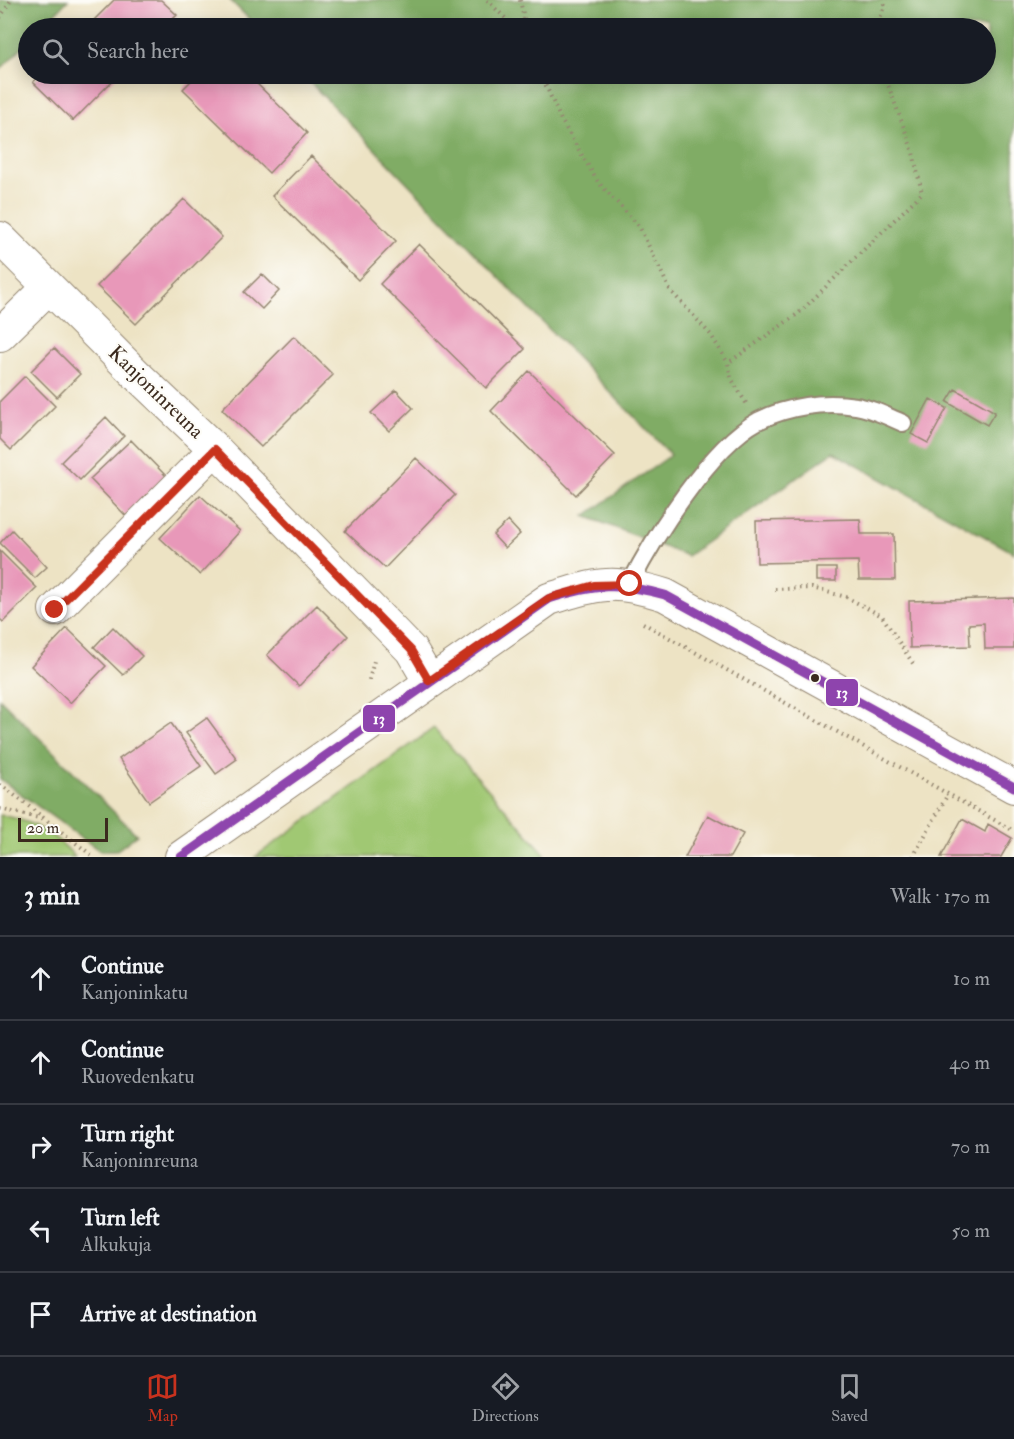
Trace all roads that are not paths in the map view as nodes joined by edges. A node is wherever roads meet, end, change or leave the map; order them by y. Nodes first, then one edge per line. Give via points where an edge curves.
1 (0, 238) edge
2 (49, 286) junction
3 (0, 335) edge
4 (903, 423) dead end
5 (215, 449) junction
6 (630, 584) junction
7 (55, 610) dead end
8 (429, 681) junction
9 (1014, 787) edge
10 (180, 857) edge

1 - 2 street, Kanjoninreuna
2 - 3 street
2 - 5 street, Kanjoninreuna
4 - 6 lane via 858,406 827,404 797,407 758,422 725,447 682,501 647,550
5 - 7 street
5 - 8 street, Kanjoninreuna via 411,650
6 - 8 street via 594,585 549,598
6 - 9 street via 665,595
8 - 10 street

